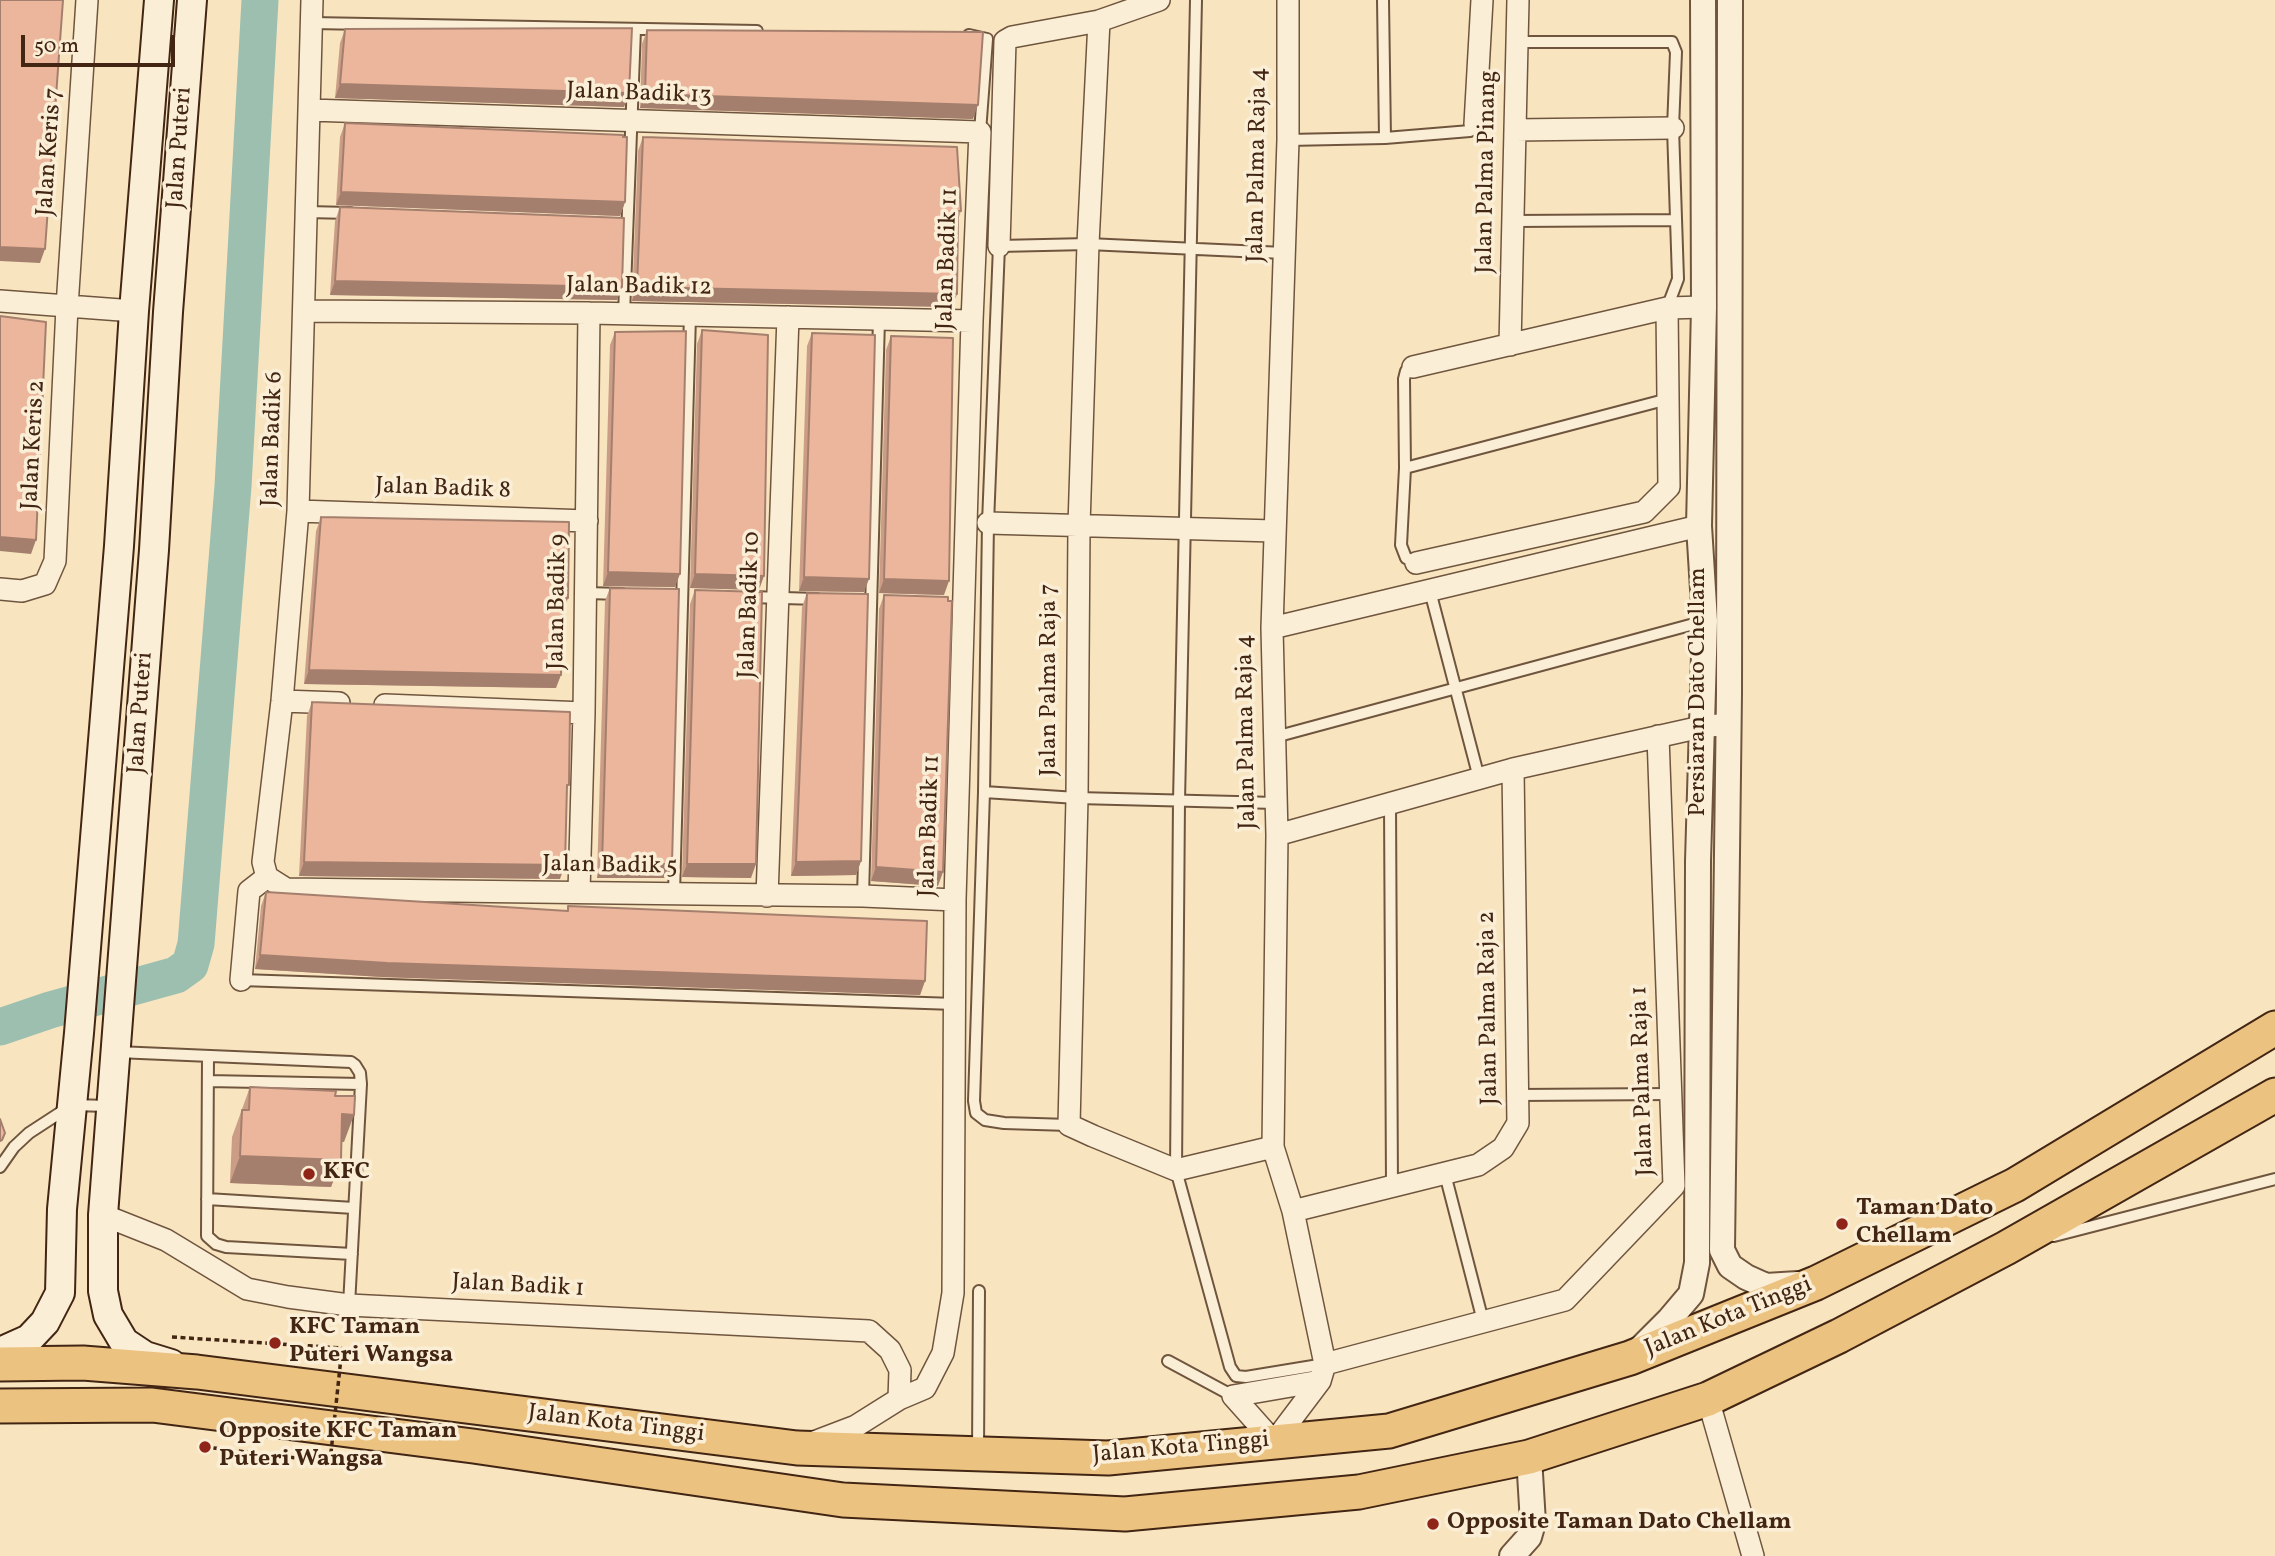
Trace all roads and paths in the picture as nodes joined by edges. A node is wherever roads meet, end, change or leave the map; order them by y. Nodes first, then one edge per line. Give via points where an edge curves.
1 (87, 0) edge
2 (159, 0) edge
3 (192, 0) edge
4 (312, 0) edge
5 (1159, 0) edge
6 (1196, 0) edge
7 (1288, 0) edge
8 (1383, 0) edge
9 (1482, 0) edge
10 (1518, 0) edge
11 (1703, 0) edge
12 (1730, 0) edge
13 (1099, 21) junction
14 (312, 23) junction
15 (635, 29) junction
16 (772, 32) edge
17 (951, 35) edge
18 (1517, 42) junction
19 (310, 110) junction
20 (630, 121) junction
21 (1475, 124) joint
22 (1673, 128) junction
23 (1515, 130) junction
24 (973, 132) junction
25 (1385, 138) junction
26 (1288, 140) junction
27 (307, 212) junction
28 (363, 214) edge
29 (1676, 220) junction
30 (1513, 221) junction
31 (613, 224) edge
32 (627, 224) junction
33 (1088, 244) junction
34 (999, 246) junction
35 (1191, 249) junction
36 (1284, 253) junction
37 (0, 301) edge
38 (67, 307) junction
39 (1704, 307) junction
40 (1667, 308) junction
41 (134, 311) junction
42 (305, 311) junction
43 (589, 313) junction
44 (624, 314) junction
45 (690, 315) junction
46 (788, 317) junction
47 (878, 319) junction
48 (972, 321) junction
49 (1510, 345) junction
50 (1413, 367) joint
51 (1668, 399) junction
52 (1405, 468) junction
53 (298, 512) junction
54 (587, 521) junction
55 (988, 523) junction
56 (1079, 526) junction
57 (1699, 526) junction
58 (1185, 529) junction
59 (1275, 531) junction
60 (119, 546) junction
61 (154, 550) junction
62 (1416, 563) joint
63 (0, 589) edge
64 (1430, 591) junction
65 (586, 593) junction
66 (627, 594) edge
67 (668, 595) edge
68 (682, 596) junction
69 (696, 596) edge
70 (737, 597) edge
71 (778, 598) junction
72 (831, 599) edge
73 (858, 600) edge
74 (871, 600) junction
75 (884, 601) edge
76 (1705, 621) junction
77 (1272, 628) junction
78 (1457, 688) junction
79 (282, 701) junction
80 (584, 713) junction
81 (1728, 724) junction
82 (1701, 727) junction
83 (1658, 736) junction
84 (1275, 737) junction
85 (1513, 769) junction
86 (1479, 778) junction
87 (984, 792) junction
88 (1077, 798) junction
89 (1179, 801) junction
90 (1276, 803) junction
91 (1390, 804) junction
92 (1277, 835) junction
93 (267, 877) junction
94 (579, 892) junction
95 (674, 894) junction
96 (767, 896) junction
97 (863, 896) junction
98 (955, 900) junction
99 (241, 980) joint
100 (955, 1003) junction
101 (2275, 1028) edge
102 (117, 1043) junction
103 (208, 1057) junction
104 (208, 1081) junction
105 (361, 1084) junction
106 (1671, 1094) junction
107 (1517, 1095) junction
108 (2275, 1095) edge
109 (72, 1105) junction
110 (111, 1106) junction
111 (1069, 1125) junction
112 (1273, 1147) junction
113 (0, 1167) edge
114 (1176, 1170) junction
115 (1445, 1174) junction
116 (2275, 1179) edge
117 (1392, 1186) junction
118 (207, 1199) junction
119 (354, 1209) junction
120 (1293, 1212) junction
121 (103, 1215) junction
122 (2006, 1248) junction
123 (352, 1254) junction
124 (1816, 1283) junction
125 (979, 1291) dead end
126 (349, 1305) junction
127 (1483, 1321) junction
128 (165, 1337) dead end
129 (0, 1352) edge
130 (1630, 1358) junction
131 (1168, 1361) dead end
132 (0, 1364) edge
133 (197, 1372) junction
134 (1322, 1372) junction
135 (1233, 1396) junction
136 (899, 1399) junction
137 (1708, 1399) junction
138 (0, 1406) edge
139 (1274, 1441) junction
140 (205, 1447) dead end
141 (797, 1448) junction
142 (978, 1454) junction
143 (1529, 1457) junction
144 (1512, 1556) edge
145 (1753, 1556) edge

1 - 38 street, Jalan Keris 7
2 - 41 main road, Jalan Puteri
3 - 61 main road, Jalan Puteri
4 - 14 street, Jalan Badik 6
5 - 13 street
6 - 35 lane
7 - 26 street, Jalan Palma Raja 4
8 - 25 lane
9 - 21 street
10 - 18 street, Jalan Palma Pinang
11 - 39 street, Persiaran Dato Chellam
12 - 81 street, Persiaran Dato Chellam
13 - 33 street, Jalan Palma Raja 7
13 - 34 street via 1005,41
14 - 15 lane
14 - 19 street, Jalan Badik 6
15 - 16 lane
15 - 20 lane
17 - 24 lane via 987,39
18 - 22 lane via 1672,42 1676,52
18 - 23 street, Jalan Palma Pinang
19 - 20 street, Jalan Badik 13
19 - 27 street, Jalan Badik 6
20 - 24 street, Jalan Badik 13
20 - 32 lane
21 - 25 lane via 1470,131
22 - 23 street
22 - 29 lane
23 - 30 street, Jalan Palma Pinang
24 - 48 street, Jalan Badik 11
25 - 26 lane
26 - 36 street, Jalan Palma Raja 4
27 - 28 lane
27 - 42 street, Jalan Badik 6
29 - 30 lane
29 - 40 lane via 1678,279
30 - 49 street, Jalan Palma Pinang
31 - 32 lane
32 - 44 lane
33 - 34 lane
33 - 35 lane
33 - 56 street, Jalan Palma Raja 7
34 - 55 lane
35 - 36 lane
35 - 58 lane
36 - 59 street, Jalan Palma Raja 4
37 - 38 street
38 - 41 street
38 - 63 street, Jalan Keris 2 via 55,561 45,584 22,591
39 - 40 street
39 - 57 street, Persiaran Dato Chellam
40 - 49 street
40 - 51 street
41 - 60 main road, Jalan Puteri
42 - 43 street, Jalan Badik 12
42 - 53 street, Jalan Badik 6
43 - 44 street, Jalan Badik 12
43 - 54 street, Jalan Badik 9
44 - 45 street, Jalan Badik 12
45 - 46 street, Jalan Badik 12
45 - 68 lane
46 - 47 street, Jalan Badik 12
46 - 71 street, Jalan Badik 10
47 - 48 street, Jalan Badik 12
47 - 74 lane
48 - 98 street, Jalan Badik 11 via 958,603
49 - 50 street
50 - 52 lane via 1404,379
51 - 52 lane
51 - 62 street via 1669,487 1644,512
52 - 62 lane via 1401,545 1406,558
53 - 54 street, Jalan Badik 8
53 - 79 street, Jalan Badik 6
54 - 65 street, Jalan Badik 9
55 - 56 street
55 - 87 lane
56 - 58 street
56 - 88 street, Jalan Palma Raja 7
57 - 64 street
57 - 76 street, Persiaran Dato Chellam
58 - 59 street
58 - 89 lane
59 - 77 street, Jalan Palma Raja 4
60 - 61 main road
60 - 109 main road, Jalan Puteri
61 - 102 main road, Jalan Puteri
64 - 77 street
64 - 78 lane
65 - 66 lane
65 - 80 street, Jalan Badik 9
67 - 68 lane
68 - 69 lane
68 - 95 lane
70 - 71 lane
71 - 72 lane
71 - 96 street, Jalan Badik 10
73 - 74 lane
74 - 75 lane
74 - 97 lane
76 - 78 lane
76 - 82 street, Persiaran Dato Chellam
77 - 84 street, Jalan Palma Raja 4
78 - 84 lane
78 - 86 lane
79 - 80 street
79 - 93 street, Jalan Badik 6 via 262,862
80 - 94 street, Jalan Badik 9
81 - 82 street
81 - 124 street, Persiaran Dato Chellam via 1722,1250 1730,1266 1766,1286
82 - 83 street
82 - 130 street, Persiaran Dato Chellam via 1697,1264 1691,1294
83 - 85 street
83 - 106 street, Jalan Palma Raja 1
84 - 90 street, Jalan Palma Raja 4
85 - 86 street
85 - 107 street, Jalan Palma Raja 2
86 - 91 street
87 - 88 lane
87 - 111 lane via 976,1113 985,1120 1004,1123
88 - 89 lane
88 - 111 street, Jalan Palma Raja 7
89 - 90 lane
89 - 114 lane
90 - 92 street, Jalan Palma Raja 4
91 - 92 street
91 - 117 lane
92 - 112 street, Jalan Palma Raja 4
93 - 94 street, Jalan Badik 5 via 286,889
93 - 99 street via 249,891
94 - 95 street, Jalan Badik 5
95 - 96 street, Jalan Badik 5
96 - 97 street, Jalan Badik 5
97 - 98 street, Jalan Badik 5
98 - 100 street, Jalan Badik 11
99 - 100 lane
100 - 136 street, Jalan Badik 11 via 953,1293 943,1353 925,1388
101 - 124 highway, Jalan Kota Tinggi via 2015,1185
102 - 103 lane
102 - 110 main road, Jalan Puteri
103 - 104 lane
103 - 105 lane via 351,1062 360,1073
104 - 105 lane
104 - 118 lane
105 - 119 lane
106 - 107 lane
106 - 127 street, Jalan Palma Raja 1 via 1674,1186 1565,1300
107 - 115 street, Jalan Palma Raja 2 via 1518,1123 1503,1148 1478,1165
108 - 122 highway, Jalan Kota Tinggi
109 - 110 lane
109 - 113 lane via 29,1133
109 - 129 main road, Jalan Puteri via 60,1293 30,1339
110 - 121 main road, Jalan Puteri
111 - 114 street
112 - 114 street
112 - 120 street, Jalan Palma Raja 4
114 - 134 lane via 1236,1376
115 - 117 street, Jalan Palma Raja 2
115 - 127 lane
116 - 122 lane
117 - 120 street, Jalan Palma Raja 2
118 - 119 lane
118 - 123 lane via 207,1236 216,1244
119 - 123 lane
120 - 134 street, Jalan Palma Raja 4
121 - 126 street, Jalan Badik 1 via 166,1240 247,1289
121 - 133 main road, Jalan Puteri via 103,1291 108,1315 124,1342 145,1356
122 - 137 highway, Jalan Kota Tinggi
123 - 126 lane
124 - 130 highway, Jalan Kota Tinggi
125 - 142 lane
126 - 136 street, Jalan Badik 1 via 869,1331 890,1350 900,1370
127 - 134 street, Jalan Palma Raja 1
128 - 140 path, bridge via 342,1348 330,1462
130 - 139 highway, Jalan Kota Tinggi via 1389,1431
131 - 135 lane
132 - 133 highway, Jalan Kota Tinggi via 83,1363
133 - 141 highway, Jalan Kota Tinggi
134 - 135 street, Jalan Palma Raja 1
134 - 139 street
135 - 139 street
136 - 141 street, Jalan Badik 11 via 856,1426
137 - 143 highway, Jalan Kota Tinggi
137 - 145 street
138 - 143 highway, Jalan Kota Tinggi via 152,1405 843,1500 1125,1514 1359,1492
139 - 142 highway, Jalan Kota Tinggi via 1108,1458
141 - 142 highway, Jalan Kota Tinggi
143 - 144 street via 1533,1524 1530,1537

